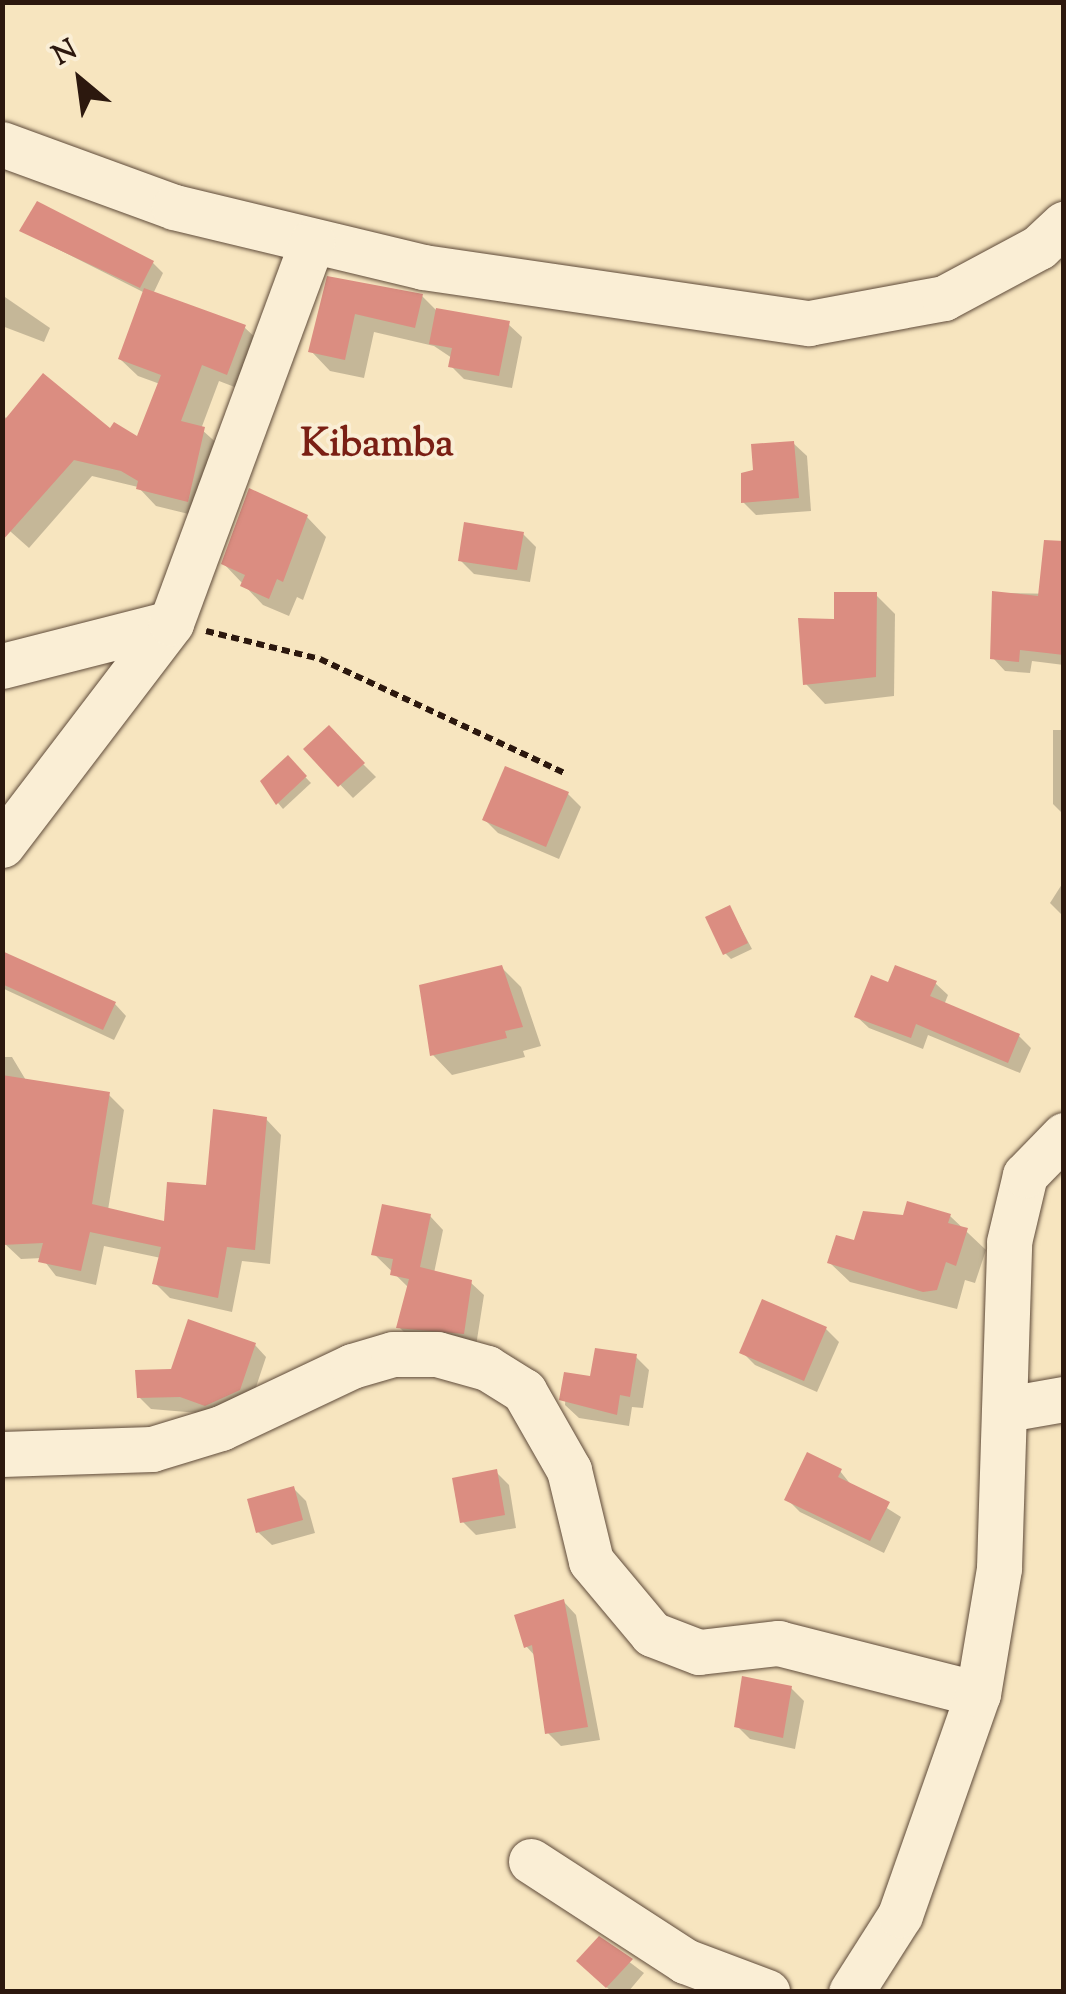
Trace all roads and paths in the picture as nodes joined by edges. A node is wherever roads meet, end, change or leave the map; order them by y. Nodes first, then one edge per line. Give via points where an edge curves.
1 (2, 144) edge
2 (1064, 224) edge
3 (312, 241) junction
4 (171, 623) junction
5 (2, 666) edge
6 (567, 774) dead end
7 (2, 845) edge
8 (1064, 1135) edge
9 (1064, 1399) edge
10 (1007, 1409) junction
11 (2, 1454) edge
12 (978, 1694) junction
13 (531, 1862) dead end
14 (856, 1990) edge
15 (768, 1992) edge

1 - 3 street via 174,207
2 - 3 street via 1039,247 944,298 809,323 554,290
3 - 4 street
4 - 5 street
4 - 6 path via 320,659
4 - 7 street
8 - 10 street via 1025,1175 1009,1242
9 - 10 street
10 - 12 street via 999,1568
11 - 12 street via 152,1449 221,1428 352,1366 393,1354 438,1354 487,1368 524,1390 569,1470 591,1561 652,1634 698,1652 778,1643
12 - 14 street via 900,1915
13 - 15 street via 684,1961

